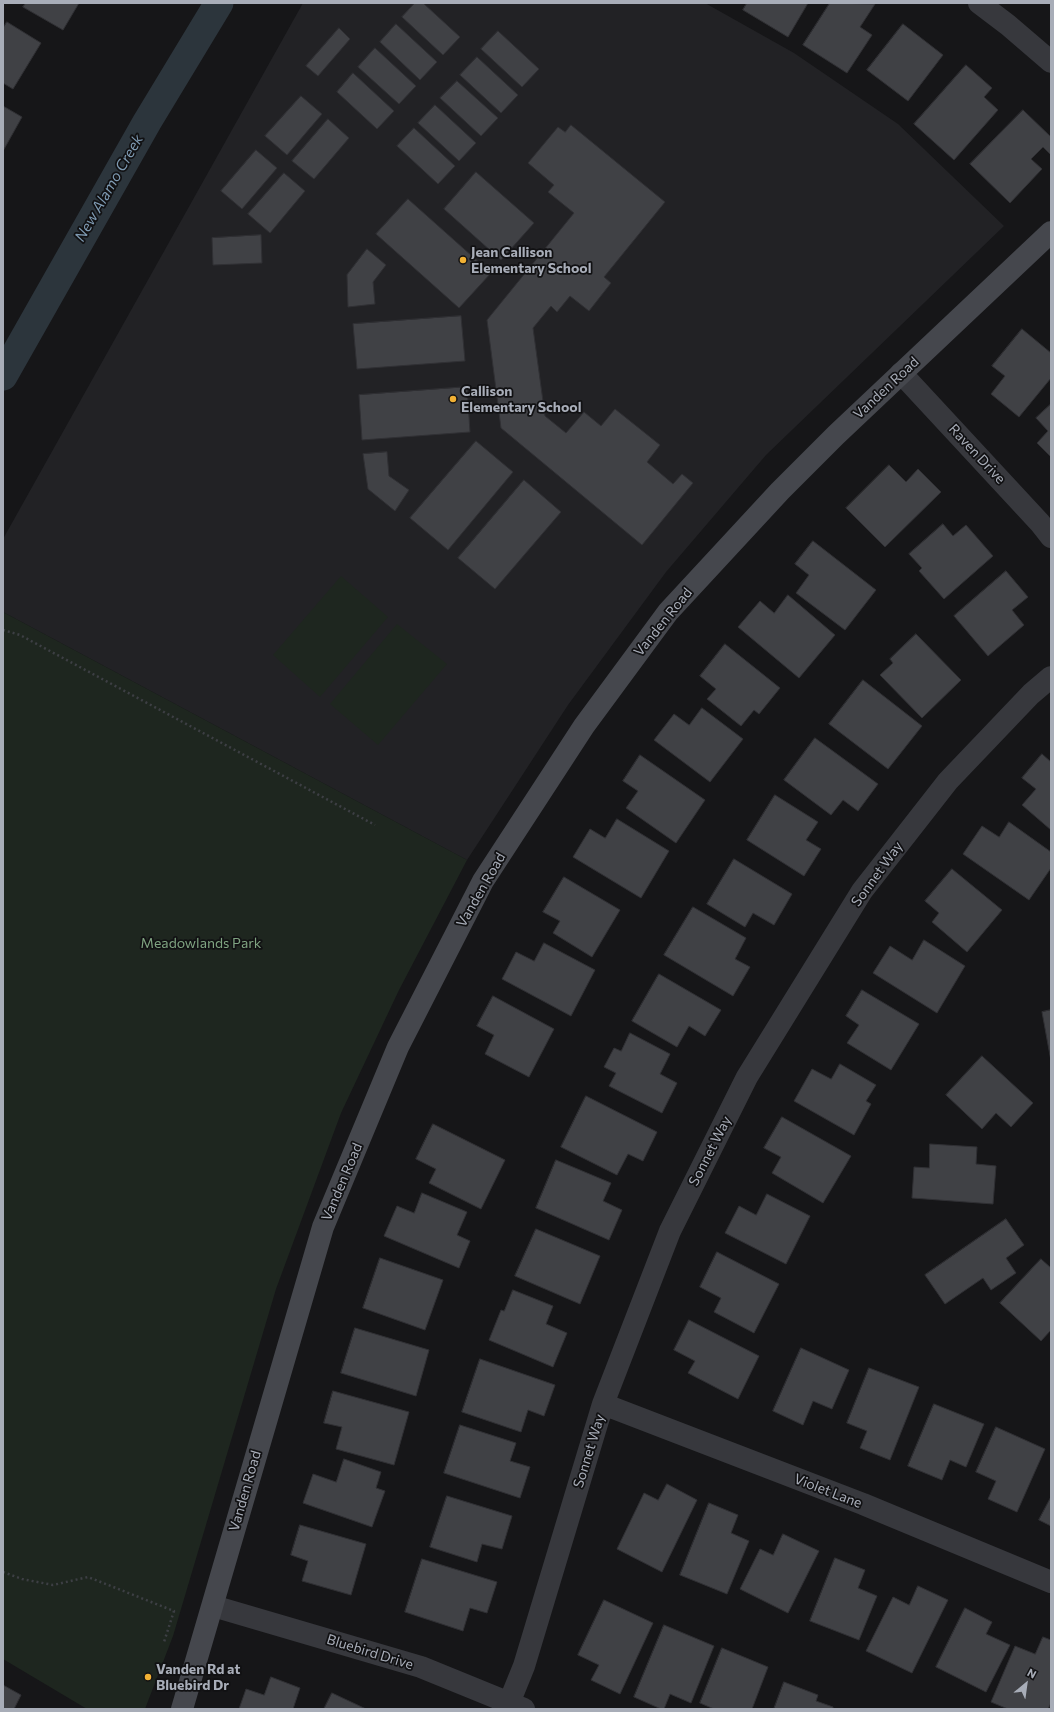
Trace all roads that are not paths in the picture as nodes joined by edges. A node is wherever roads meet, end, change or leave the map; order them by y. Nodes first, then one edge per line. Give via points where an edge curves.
1 (979, 3) edge
2 (1051, 62) edge
3 (1051, 232) edge
4 (901, 373) junction
5 (1051, 538) edge
6 (1051, 677) edge
7 (603, 1404) junction
8 (1051, 1582) edge
9 (213, 1606) junction
10 (516, 1706) edge
11 (182, 1709) edge

1 - 2 street
3 - 4 street, Vanden Road
4 - 5 street, Raven Drive
4 - 9 street, Vanden Road via 780,491 668,612 584,726 483,881 398,1047 323,1227
6 - 7 street, Sonnet Way via 1031,694 948,781 862,891 747,1077 670,1231
7 - 8 street, Violet Lane via 863,1504
7 - 10 street, Sonnet Way via 524,1666
9 - 10 street, Bluebird Drive via 421,1667
9 - 11 street, Vanden Road

